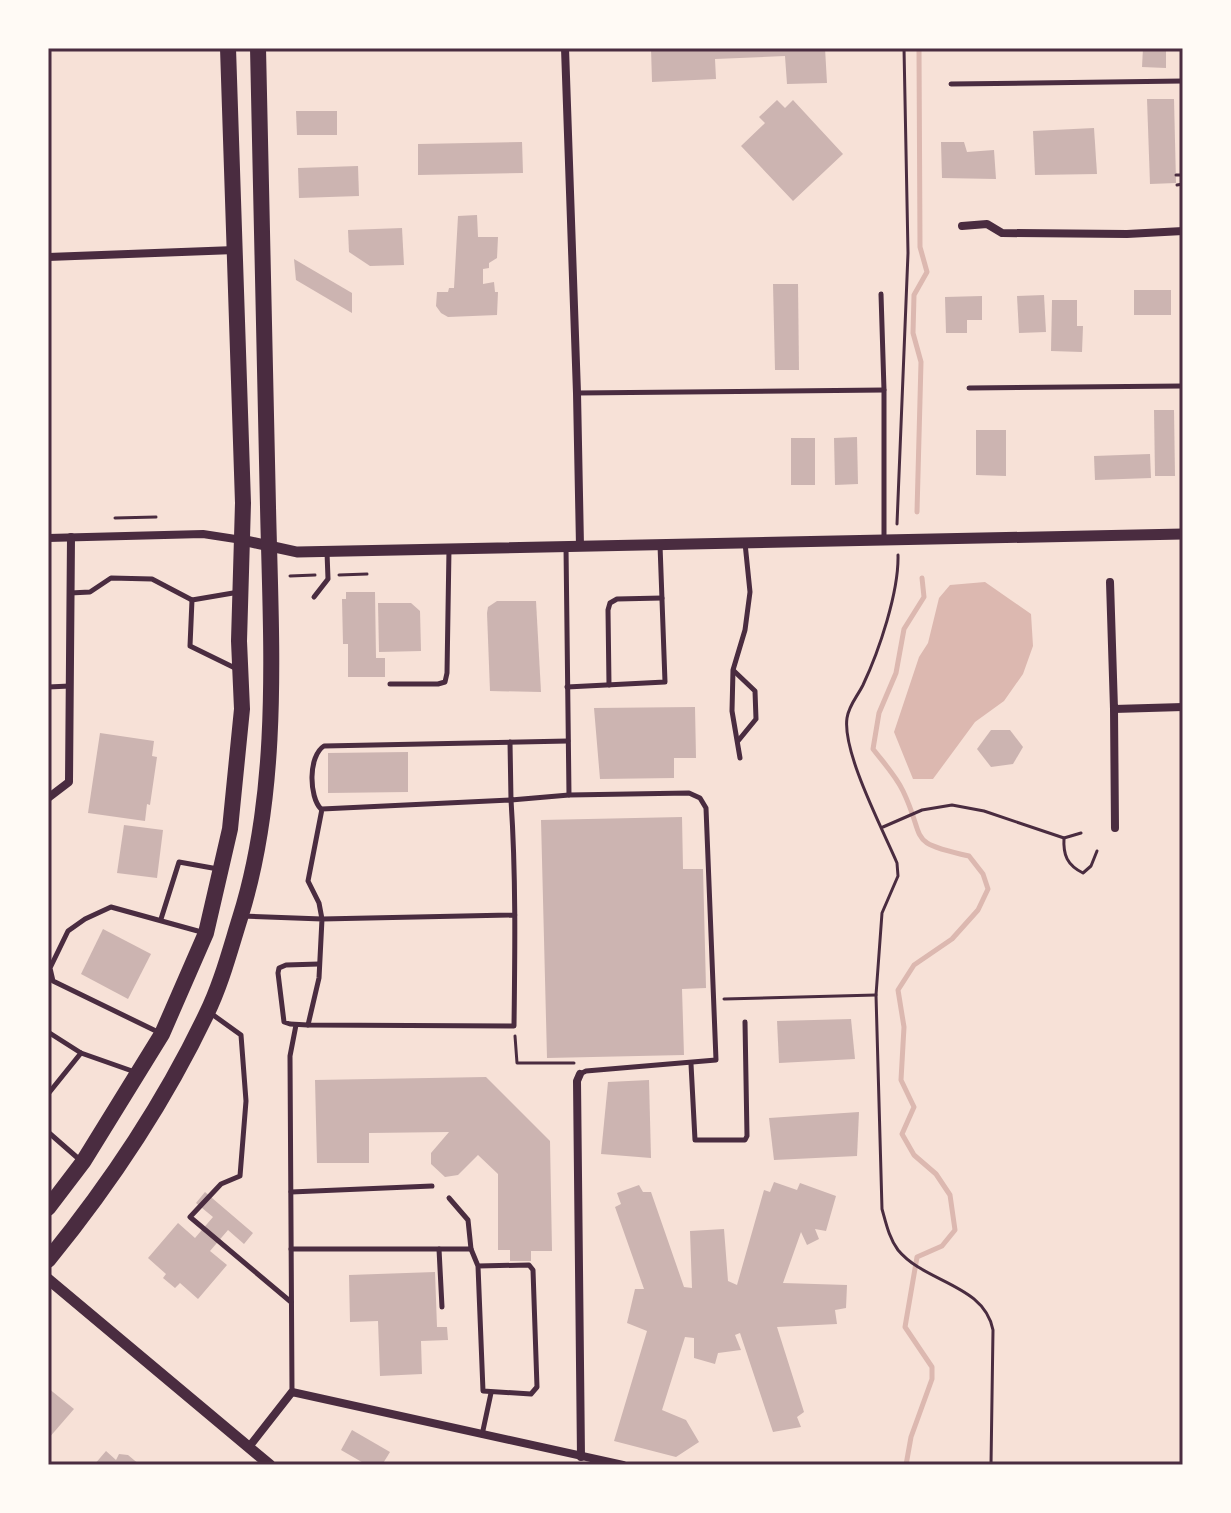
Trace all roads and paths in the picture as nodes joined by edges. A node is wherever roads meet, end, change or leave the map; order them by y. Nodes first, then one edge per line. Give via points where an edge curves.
1 (228, 48) edge
2 (258, 48) edge
3 (565, 48) edge
4 (904, 48) edge
5 (1183, 81) edge
6 (951, 84) dead end
7 (1182, 99) edge
8 (1174, 107) dead end
9 (1182, 107) edge
10 (1182, 119) edge
11 (1182, 131) edge
12 (1174, 132) dead end
13 (1175, 149) dead end
14 (1182, 149) edge
15 (1183, 161) edge
16 (1183, 168) edge
17 (1176, 175) dead end
18 (1183, 175) edge
19 (1183, 184) edge
20 (1177, 185) dead end
21 (962, 226) dead end
22 (1183, 231) edge
23 (235, 250) junction
24 (48, 257) edge
25 (881, 294) dead end
26 (1183, 386) edge
27 (969, 388) dead end
28 (884, 390) junction
29 (577, 393) junction
30 (156, 517) dead end
31 (115, 518) dead end
32 (897, 525) dead end
33 (1183, 534) edge
34 (71, 537) junction
35 (48, 538) edge
36 (242, 540) junction
37 (884, 540) junction
38 (745, 542) junction
39 (660, 544) junction
40 (269, 546) junction
41 (566, 546) junction
42 (580, 546) junction
43 (449, 548) junction
44 (327, 552) junction
45 (898, 555) dead end
46 (1110, 582) dead end
47 (240, 592) junction
48 (69, 593) junction
49 (314, 597) dead end
50 (662, 598) junction
51 (192, 600) junction
52 (240, 670) junction
53 (733, 670) junction
54 (390, 684) dead end
55 (609, 685) junction
56 (70, 686) junction
57 (48, 687) edge
58 (567, 687) junction
59 (1183, 707) edge
60 (1114, 709) junction
61 (568, 741) junction
62 (510, 742) junction
63 (737, 742) junction
64 (740, 758) dead end
65 (569, 795) junction
66 (48, 798) edge
67 (511, 800) junction
68 (322, 809) junction
69 (882, 828) junction
70 (1115, 828) dead end
71 (1081, 833) dead end
72 (1064, 838) junction
73 (1097, 851) dead end
74 (223, 870) junction
75 (515, 915) junction
76 (241, 916) junction
77 (161, 919) junction
78 (322, 919) junction
79 (206, 933) junction
80 (320, 964) junction
81 (876, 995) junction
82 (720, 999) dead end
83 (208, 1012) junction
84 (514, 1012) junction
85 (745, 1022) dead end
86 (296, 1025) junction
87 (308, 1025) junction
88 (48, 1032) edge
89 (162, 1034) junction
90 (81, 1053) junction
91 (575, 1063) dead end
92 (691, 1064) junction
93 (139, 1074) junction
94 (580, 1074) joint
95 (48, 1094) edge
96 (48, 1132) edge
97 (83, 1162) junction
98 (432, 1186) dead end
99 (291, 1192) junction
100 (449, 1198) dead end
101 (48, 1208) edge
102 (291, 1249) junction
103 (439, 1249) junction
104 (471, 1249) junction
105 (48, 1260) edge
106 (478, 1266) junction
107 (48, 1279) edge
108 (291, 1302) junction
109 (442, 1307) dead end
110 (292, 1392) junction
111 (491, 1393) junction
112 (482, 1435) junction
113 (249, 1447) junction
114 (581, 1457) junction
115 (270, 1465) edge
116 (623, 1465) edge
117 (991, 1465) edge

1 - 23 highway
2 - 40 highway
3 - 29 street
4 - 32 path via 908,240
5 - 6 lane
7 - 9 path
8 - 9 path
9 - 10 path
10 - 11 path
11 - 12 path
11 - 14 path
13 - 14 path
14 - 15 path
15 - 16 path
17 - 18 path
19 - 20 path
21 - 22 street via 987,224 1002,233
23 - 24 street
23 - 36 highway
25 - 28 lane
26 - 27 lane
28 - 29 lane
28 - 37 lane
29 - 42 street
30 - 31 path
33 - 37 street
34 - 35 street
34 - 36 street via 203,534
34 - 48 street
36 - 40 street
36 - 47 highway
37 - 38 street
38 - 39 street
38 - 53 lane via 750,592
39 - 42 street
39 - 50 lane
40 - 44 street
40 - 76 highway via 270,736 264,811
41 - 42 street
41 - 43 street
41 - 58 lane
43 - 44 street
43 - 54 lane via 445,682
44 - 49 lane via 328,579
45 - 69 path via 894,594 846,721
46 - 60 street
47 - 51 lane
47 - 52 highway
48 - 51 lane via 90,592 111,578 152,579
48 - 56 street
50 - 55 lane via 610,603
50 - 55 lane via 665,682
51 - 52 lane via 190,646
52 - 74 highway via 242,709
53 - 63 lane
53 - 63 lane via 755,691 756,719
55 - 58 lane
56 - 57 lane
56 - 66 street via 69,782
58 - 61 lane
59 - 60 street
60 - 70 street
61 - 62 lane
61 - 65 lane
62 - 67 lane
62 - 68 lane via 324,746 315,755 312,791
63 - 64 lane
65 - 67 lane
65 - 92 lane via 689,793 706,808 717,1056 712,1062
67 - 68 lane
67 - 75 lane
68 - 78 lane via 308,881
69 - 72 path via 922,810 952,805
69 - 81 path via 898,876 882,913
71 - 72 path
72 - 73 path via 1068,862 1083,873
74 - 77 lane via 179,862
74 - 79 highway
75 - 78 lane
75 - 84 lane
76 - 78 lane
76 - 83 highway
77 - 79 lane
77 - 89 lane via 111,907 68,931 50,968 53,981
78 - 80 lane
79 - 89 highway
80 - 86 lane via 279,968 282,1016
80 - 87 lane
81 - 82 path
81 - 117 path via 882,1209 889,1234 905,1256 986,1309 991,1321
83 - 105 highway via 156,1109
83 - 108 lane via 241,1035 246,1101 240,1176 221,1184 190,1217
84 - 87 lane via 514,1026
84 - 91 path via 517,1063
85 - 92 lane via 745,1140 695,1140
86 - 87 lane
86 - 99 lane via 290,1056
88 - 90 lane
89 - 93 highway
90 - 93 lane
90 - 95 lane
92 - 94 lane
93 - 97 highway
94 - 114 street
96 - 97 lane
97 - 101 highway
98 - 99 lane
99 - 102 lane
100 - 104 lane via 468,1220
102 - 103 lane
102 - 108 lane
103 - 104 lane
103 - 109 lane
104 - 106 lane
106 - 111 lane via 482,1388
106 - 111 lane via 529,1265 533,1270 537,1387 531,1394
107 - 113 street
108 - 110 lane
110 - 112 street
110 - 113 street
111 - 112 lane
112 - 114 street
113 - 115 street
114 - 116 street

